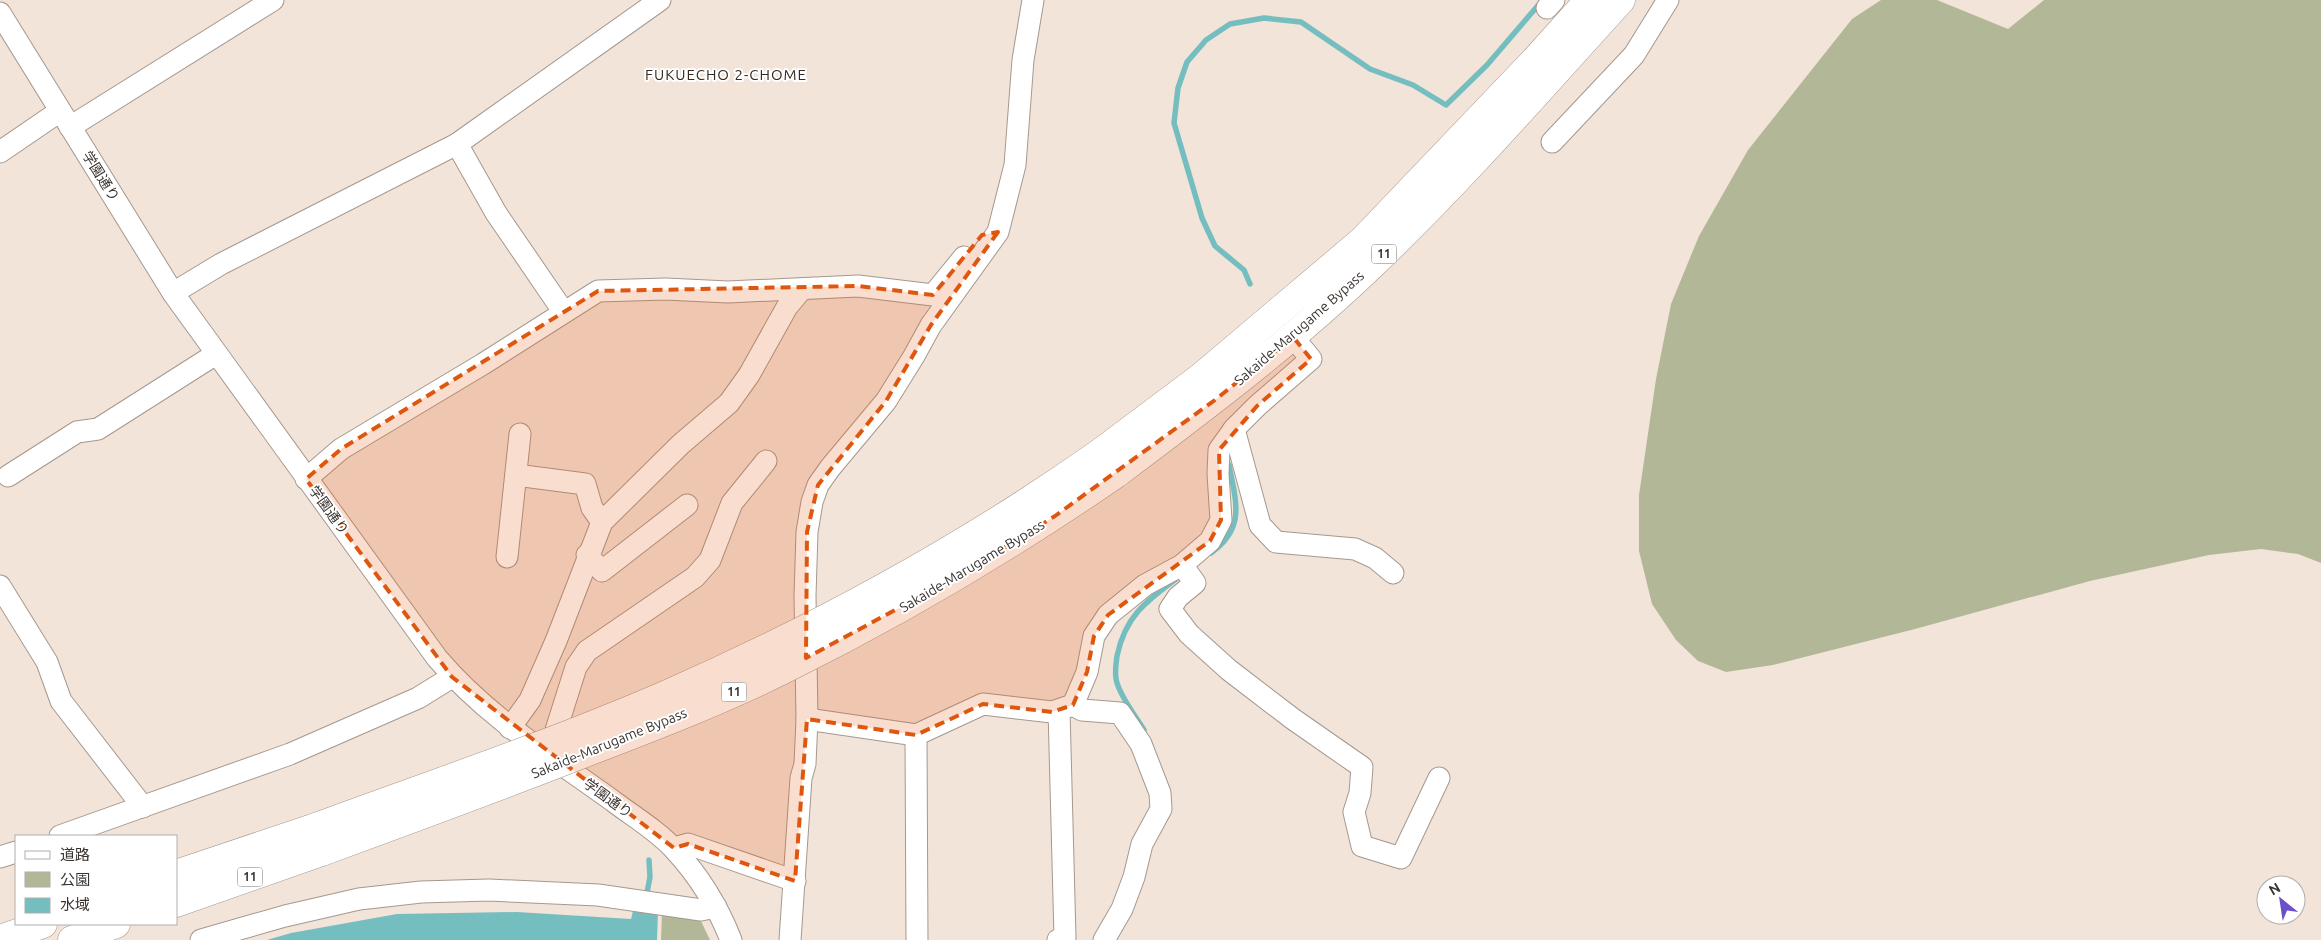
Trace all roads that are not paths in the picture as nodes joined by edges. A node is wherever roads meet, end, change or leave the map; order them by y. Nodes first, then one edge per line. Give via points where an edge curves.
1 (273, 0) edge
2 (660, 0) edge
3 (1033, 0) edge
4 (1589, 0) edge
5 (1621, 0) edge
6 (1668, 0) edge
7 (0, 13) edge
8 (65, 119) junction
9 (1552, 142) dead end
10 (458, 144) junction
11 (0, 152) edge
12 (998, 232) junction
13 (802, 289) junction
14 (173, 292) junction
15 (564, 311) junction
16 (1293, 337) junction
17 (216, 354) junction
18 (1234, 429) junction
19 (520, 434) dead end
20 (766, 461) dead end
21 (1109, 463) junction
22 (516, 475) junction
23 (8, 476) dead end
24 (306, 479) junction
25 (687, 505) dead end
26 (602, 522) junction
27 (587, 555) junction
28 (506, 557) dead end
29 (1186, 570) junction
30 (1394, 573) dead end
31 (0, 586) edge
32 (452, 677) junction
33 (1066, 707) junction
34 (806, 719) junction
35 (510, 728) junction
36 (916, 735) junction
37 (547, 753) junction
38 (1439, 778) dead end
39 (144, 807) junction
40 (63, 835) edge
41 (320, 839) junction
42 (674, 848) junction
43 (15, 852) edge
44 (0, 857) edge
45 (178, 873) edge
46 (795, 881) junction
47 (178, 901) edge
48 (716, 907) junction
49 (21, 925) edge
50 (40, 925) edge
51 (114, 925) edge
52 (115, 925) edge
53 (0, 932) edge
54 (0, 940) edge
55 (72, 940) edge
56 (86, 940) edge
57 (201, 940) edge
58 (731, 940) edge
59 (790, 940) edge
60 (917, 940) edge
61 (1058, 940) edge
62 (1104, 940) edge

1 - 8 street
2 - 10 street
3 - 12 street via 1023,60 1015,165
4 - 21 highway, Sakaide-Marugame Bypass / 11 via 1363,240 1200,378
5 - 16 highway, Sakaide-Marugame Bypass / 11 via 1448,189 1373,265
6 - 9 street via 1634,56
7 - 8 street, 学園通り
8 - 11 street
8 - 14 street, 学園通り
10 - 14 street via 221,264
10 - 15 street via 496,213
12 - 13 street via 982,235 932,295 858,286
12 - 34 street via 931,325 886,401 818,485 807,532 804,596
13 - 15 street via 598,291
13 - 26 street via 787,307 749,375 729,403 681,444
14 - 17 street, 学園通り
15 - 24 street via 341,449
16 - 18 street via 1311,359
16 - 21 highway, Sakaide-Marugame Bypass / 11 via 1215,400
17 - 23 street via 98,429 77,432
17 - 24 street, 学園通り
18 - 29 street via 1219,450 1221,520 1210,541
18 - 30 street via 1260,525 1276,542 1355,549 1375,558
19 - 22 street
20 - 37 street via 732,503 710,560 695,577 587,651 576,667 554,742
21 - 41 highway, Sakaide-Marugame Bypass / 11, bridge via 1042,494 850,607 664,695 488,764
22 - 26 street via 585,484 592,508
22 - 28 street
24 - 32 street, 学園通り
25 - 27 street via 602,571
26 - 27 street
27 - 35 street via 534,691
29 - 33 street via 1145,584 1108,615 1094,636 1087,672
29 - 38 street via 1195,583 1178,597 1170,609 1188,634 1293,719 1362,767 1360,793 1354,812 1362,846 1401,858
31 - 39 street via 47,662 61,701
32 - 35 street, 学園通り
32 - 39 street via 418,698 290,754
33 - 36 street via 1052,712 982,704
33 - 61 street via 1065,937
33 - 62 street via 1120,713 1141,744 1160,793 1161,809 1142,844 1122,909
34 - 36 street
34 - 46 street
35 - 37 street, 学園通り
36 - 60 street
37 - 42 street, 学園通り
39 - 40 street
41 - 45 highway, Sakaide-Marugame Bypass / 11 via 231,854
41 - 47 highway, Sakaide-Marugame Bypass / 11
42 - 46 street via 688,844
42 - 48 street, 学園通り
43 - 44 street
46 - 59 street
48 - 57 street via 701,910 598,895 544,892 421,892 359,899
48 - 58 street, 学園通り
49 - 53 highway
50 - 54 highway
51 - 55 highway
52 - 56 highway

